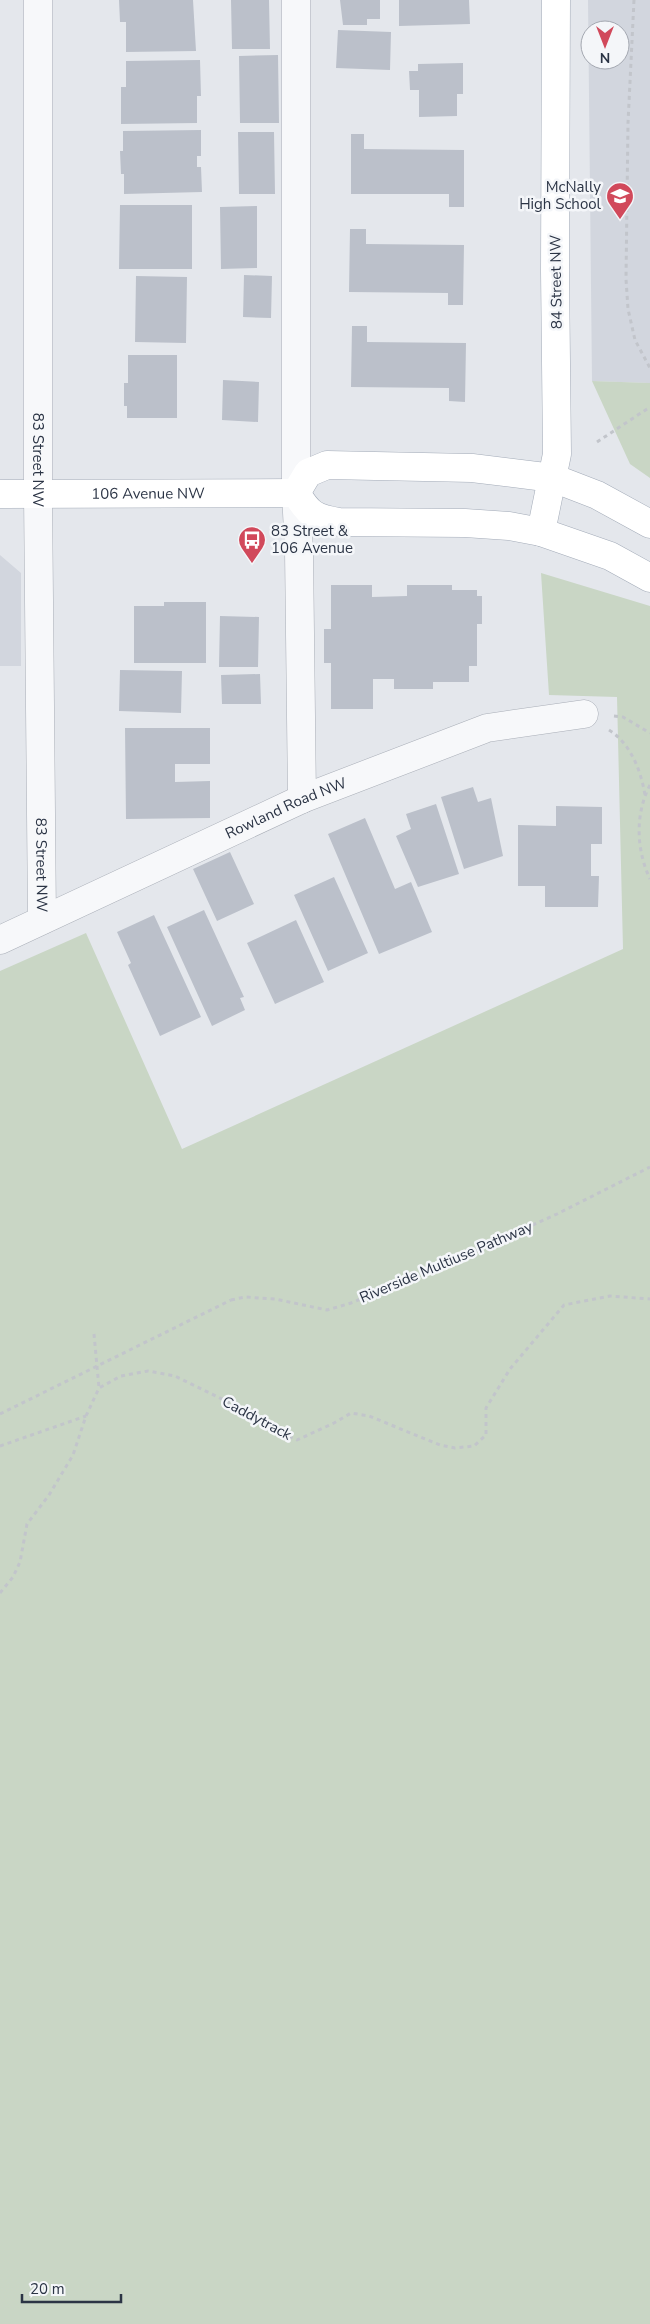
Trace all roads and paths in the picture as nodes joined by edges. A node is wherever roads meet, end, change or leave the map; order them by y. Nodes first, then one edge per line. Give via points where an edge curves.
1 (38, 0) edge
2 (296, 0) edge
3 (556, 0) edge
4 (634, 0) edge
5 (650, 368) edge
6 (650, 407) edge
7 (597, 442) dead end
8 (553, 478) junction
9 (296, 493) junction
10 (0, 494) edge
11 (38, 494) junction
12 (650, 524) edge
13 (541, 532) junction
14 (650, 578) edge
15 (584, 714) junction
16 (650, 733) edge
17 (650, 785) edge
18 (645, 795) junction
19 (302, 799) junction
20 (650, 879) edge
21 (42, 920) junction
22 (0, 940) edge
23 (650, 1167) edge
24 (650, 1298) edge
25 (94, 1334) dead end
26 (99, 1388) junction
27 (0, 1414) edge
28 (86, 1416) junction
29 (0, 1446) edge
30 (0, 1594) edge

1 - 11 street, 83 Street NW
2 - 9 street
3 - 8 main road, 84 Street NW via 557,437
4 - 5 path via 626,279 635,340
6 - 7 path
8 - 9 main road via 472,468 327,465 308,472
8 - 12 main road via 597,495
8 - 13 main road, 84 Street NW
9 - 11 main road, 106 Avenue NW
9 - 13 main road via 307,511 322,520 508,526
9 - 19 street
10 - 11 main road, 106 Avenue NW
11 - 21 street, 83 Street NW
13 - 14 main road via 610,556
15 - 16 path via 623,717
15 - 18 path via 616,734 629,751 642,775
15 - 19 street, Rowland Road NW via 487,728
17 - 18 path
18 - 20 path via 639,815 639,840
19 - 21 street, Rowland Road NW
21 - 22 street, Rowland Road NW
23 - 27 path, Riverside Multiuse Pathway, bridge via 548,1218 351,1303 327,1310 275,1299 245,1297 231,1300
24 - 26 path, Caddytrack via 610,1296 564,1305 510,1369 486,1408 486,1435 474,1446 455,1448 440,1445 369,1416 351,1413 297,1440 175,1376 148,1371 121,1376
25 - 26 path
26 - 28 path
28 - 29 path
28 - 30 path via 73,1455 27,1524 20,1562

